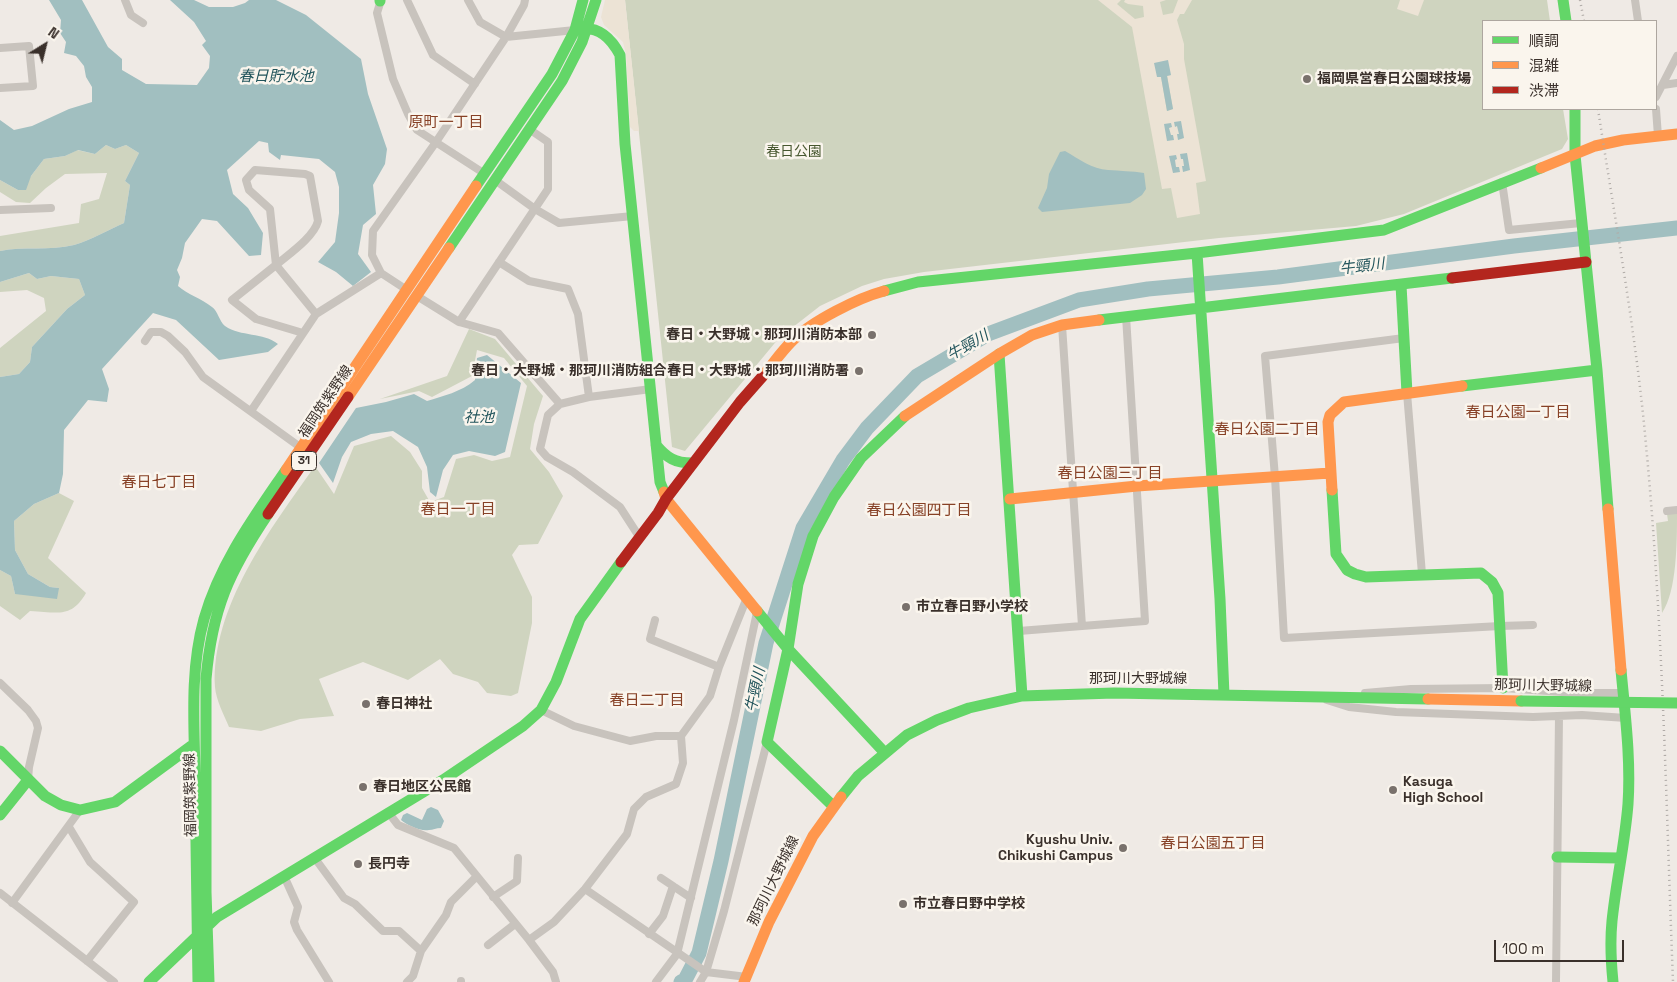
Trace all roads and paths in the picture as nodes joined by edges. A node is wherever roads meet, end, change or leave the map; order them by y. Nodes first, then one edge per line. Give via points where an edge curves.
1 (125, 0) edge
2 (380, 0) edge
3 (407, 0) edge
4 (468, 0) edge
5 (525, 0) edge
6 (582, 0) edge
7 (596, 0) edge
8 (1563, 0) edge
9 (1635, 0) edge
10 (1566, 20) edge
11 (1638, 20) edge
12 (144, 23) dead end
13 (589, 26) junction
14 (575, 30) junction
15 (506, 37) junction
16 (0, 48) edge
17 (1677, 56) edge
18 (1677, 83) edge
19 (475, 84) junction
20 (1663, 85) junction
21 (0, 88) edge
22 (1657, 94) edge
23 (1575, 110) edge
24 (1656, 110) edge
25 (529, 129) junction
26 (1658, 136) junction
27 (1677, 138) edge
28 (436, 142) junction
29 (1575, 155) junction
30 (490, 177) junction
31 (1502, 182) junction
32 (51, 208) dead end
33 (535, 209) junction
34 (0, 210) edge
35 (634, 216) junction
36 (1581, 223) junction
37 (1197, 253) junction
38 (499, 262) junction
39 (1586, 262) junction
40 (276, 265) junction
41 (381, 272) junction
42 (1401, 285) junction
43 (412, 293) junction
44 (1201, 308) junction
45 (316, 314) junction
46 (1126, 316) junction
47 (459, 322) junction
48 (1062, 325) junction
49 (303, 332) junction
50 (1404, 338) junction
51 (145, 341) dead end
52 (999, 354) junction
53 (1597, 370) junction
54 (651, 389) junction
55 (1407, 393) junction
56 (589, 397) junction
57 (560, 404) junction
58 (251, 411) junction
59 (656, 444) junction
60 (300, 447) junction
61 (692, 463) junction
62 (1330, 473) junction
63 (1275, 476) junction
64 (1211, 482) junction
65 (1137, 486) junction
66 (1073, 492) junction
67 (666, 499) junction
68 (1010, 499) junction
69 (1677, 510) edge
70 (1667, 511) dead end
71 (640, 538) junction
72 (1422, 574) junction
73 (746, 600) junction
74 (757, 612) junction
75 (655, 620) dead end
76 (1533, 625) dead end
77 (1082, 626) junction
78 (1500, 626) junction
79 (1019, 631) junction
80 (788, 649) junction
81 (719, 667) junction
82 (0, 683) edge
83 (1504, 688) junction
84 (1624, 693) junction
85 (1022, 696) junction
86 (1224, 696) junction
87 (1318, 698) junction
88 (1677, 703) edge
89 (541, 710) junction
90 (1559, 716) junction
91 (1626, 718) junction
92 (681, 736) junction
93 (767, 742) junction
94 (194, 744) junction
95 (0, 750) edge
96 (884, 753) junction
97 (28, 780) junction
98 (833, 806) junction
99 (80, 810) junction
100 (388, 812) junction
101 (0, 814) edge
102 (69, 827) junction
103 (314, 857) junction
104 (1557, 857) junction
105 (518, 858) dead end
106 (1620, 858) junction
107 (284, 876) junction
108 (476, 877) junction
109 (660, 878) dead end
110 (673, 886) junction
111 (585, 889) junction
112 (0, 893) edge
113 (493, 898) junction
114 (691, 898) junction
115 (12, 903) junction
116 (208, 924) junction
117 (515, 924) junction
118 (198, 934) junction
119 (649, 934) junction
120 (529, 940) junction
121 (488, 945) dead end
122 (421, 951) junction
123 (677, 954) junction
124 (87, 961) junction
125 (706, 972) junction
126 (745, 979) edge
127 (114, 982) edge
128 (149, 982) edge
129 (198, 982) edge
130 (209, 982) edge
131 (329, 982) edge
132 (407, 982) edge
133 (556, 982) edge
134 (656, 982) edge
135 (700, 982) edge
136 (1556, 982) edge
137 (1613, 982) edge

1 - 12 street via 131,14
2 - 28 street via 377,13 393,79 417,130
3 - 19 street via 433,54
4 - 15 street via 480,22
5 - 15 street
6 - 14 street, 福岡筑紫野線 / 31
7 - 13 street, 福岡筑紫野線 / 31
8 - 10 street
9 - 11 street
13 - 14 street
13 - 25 street, 福岡筑紫野線 / 31 via 574,62
13 - 35 street via 603,33 620,55 625,144
14 - 15 street
14 - 30 street, 福岡筑紫野線 / 31
15 - 19 street
16 - 21 street via 29,46 33,86
17 - 20 street
18 - 20 street
19 - 28 street
20 - 22 street
23 - 29 street
24 - 26 street
25 - 30 street, 福岡筑紫野線 / 31
25 - 33 street via 548,142 548,189
26 - 27 street
26 - 29 street via 1582,149
28 - 30 street
28 - 41 street via 373,231 372,255
29 - 31 street
29 - 36 street
30 - 33 street
30 - 43 street, 福岡筑紫野線 / 31
31 - 36 street via 1509,230
31 - 37 street via 1384,230
32 - 34 street
33 - 35 street via 559,223
33 - 38 street
35 - 54 street
36 - 39 street
37 - 44 street
37 - 61 street via 918,282 868,294 812,325 793,340
38 - 47 street
38 - 56 street via 529,280 568,289 578,314
39 - 42 street
39 - 53 street
40 - 40 street via 270,209 249,190 246,180 255,170 305,174 312,182 317,226
40 - 45 street
40 - 49 street via 232,300 256,319
41 - 43 street
41 - 45 street
42 - 44 street
42 - 50 street
43 - 47 street
43 - 60 street, 福岡筑紫野線 / 31
43 - 116 street, 福岡筑紫野線 / 31 via 236,563 221,599 208,647 206,679
44 - 46 street
44 - 64 street
45 - 49 street
46 - 48 street
46 - 65 street
47 - 57 street via 498,333
48 - 52 street via 1032,335
48 - 66 street
49 - 58 street
50 - 55 street
50 - 63 street via 1265,356
51 - 58 street via 152,332 168,336 185,352 203,377
52 - 68 street
52 - 80 street via 900,420 861,458 834,497 813,536 798,584
53 - 55 street
53 - 84 street
54 - 56 street
54 - 59 street
55 - 62 street via 1344,402 1336,408 1328,422
55 - 72 street
56 - 57 street
57 - 71 street via 548,415 540,449 620,507
58 - 60 street
59 - 61 street via 668,459
59 - 67 street via 660,482
60 - 94 street, 福岡筑紫野線 / 31 via 237,543 217,581 197,654
61 - 67 street
62 - 63 street
62 - 72 street via 1336,554 1345,570 1366,577
63 - 64 street
63 - 78 street via 1284,638
64 - 65 street
64 - 86 street
65 - 66 street
65 - 77 street via 1145,621
66 - 68 street
66 - 77 street
67 - 71 street
67 - 73 street
68 - 79 street
69 - 70 street
71 - 89 street via 580,619 556,682
72 - 78 street via 1481,573 1495,585 1498,593
73 - 74 street
73 - 81 street
74 - 80 street
74 - 114 street
75 - 81 street via 650,639
76 - 78 street
77 - 79 street
78 - 83 street
79 - 85 street
80 - 93 street
80 - 96 street
81 - 92 street via 710,696
82 - 97 street via 36,721 38,728
83 - 84 street
83 - 87 street via 1412,689
84 - 91 street
85 - 86 street, 那珂川大野城線 via 1114,693
85 - 96 street, 那珂川大野城線 via 969,708 937,720 907,735
86 - 87 street, 那珂川大野城線
87 - 88 street, 那珂川大野城線, bridge
87 - 90 street via 1349,707 1396,712
89 - 92 street via 574,726 630,741
89 - 100 street via 523,726 443,780
90 - 91 street
90 - 104 street
91 - 106 street via 1628,802
92 - 111 street via 683,763 676,784 646,797 634,809 627,834
93 - 98 street
93 - 125 street
94 - 99 street via 116,802
94 - 118 street, 福岡筑紫野線 / 31
95 - 97 street
96 - 98 street, 那珂川大野城線 via 858,776
97 - 99 street via 45,796
97 - 101 street
98 - 126 street, 那珂川大野城線 via 813,836 769,922
99 - 102 street
100 - 103 street
100 - 108 street via 398,825 454,848
102 - 115 street
102 - 124 street via 90,862 134,902
103 - 107 street
103 - 122 street via 344,898 355,904 383,931 399,931
104 - 106 street
104 - 136 street
105 - 113 street via 517,881
106 - 137 street via 1612,922
107 - 116 street
107 - 131 street via 298,907 294,922 297,930
108 - 113 street
108 - 122 street via 451,902 446,915
109 - 110 street
110 - 114 street
110 - 119 street via 663,916
111 - 119 street
111 - 120 street via 554,922
112 - 115 street
113 - 117 street
114 - 123 street
115 - 124 street
116 - 118 street
116 - 130 street, 福岡筑紫野線 / 31
117 - 120 street
117 - 121 street
118 - 128 street
118 - 129 street, 福岡筑紫野線 / 31
119 - 123 street
120 - 133 street via 553,972
122 - 132 street via 413,976
123 - 125 street
123 - 134 street
124 - 127 street
125 - 126 street
125 - 135 street

